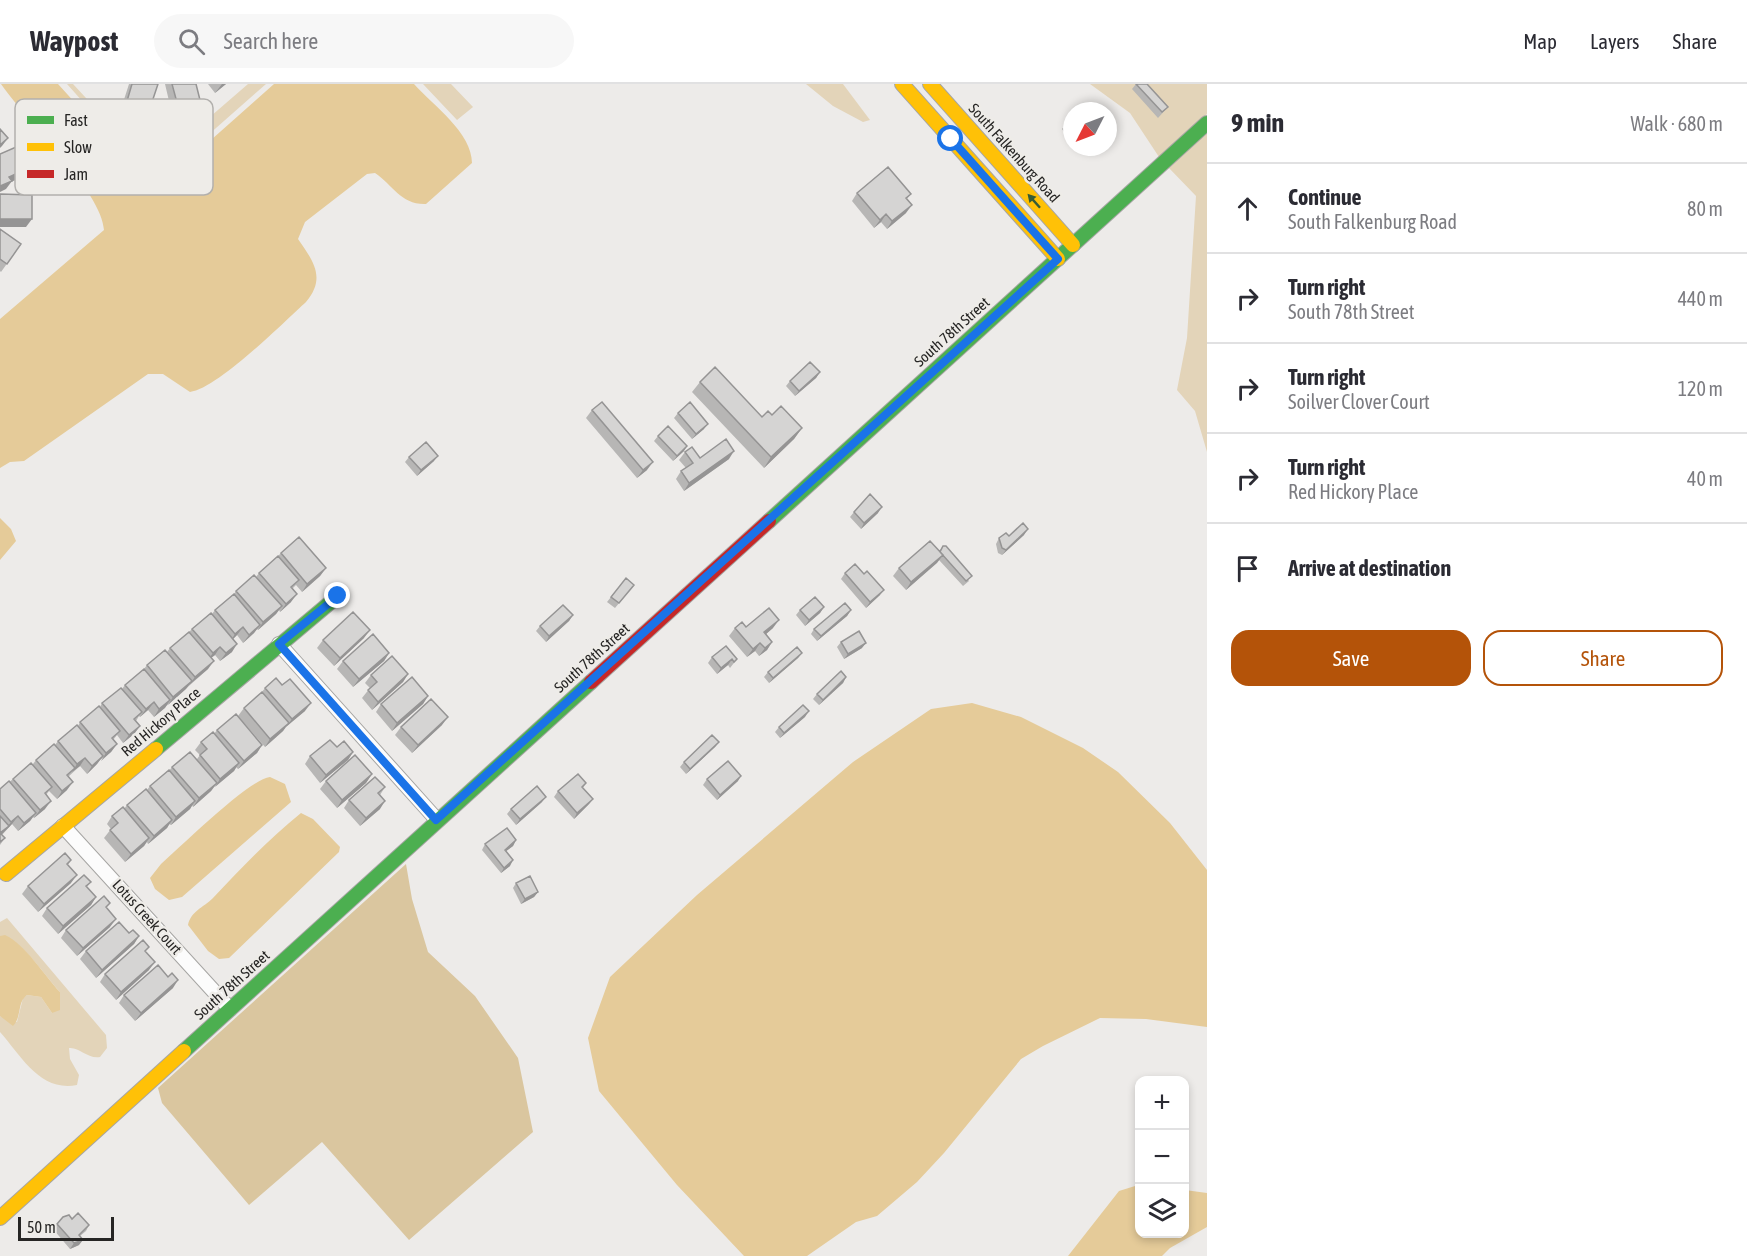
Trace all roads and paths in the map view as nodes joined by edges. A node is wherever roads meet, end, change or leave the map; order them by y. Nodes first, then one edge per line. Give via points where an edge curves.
1 (902, 84) edge
2 (930, 84) edge
3 (1207, 123) edge
4 (1073, 245) junction
5 (1058, 259) junction
6 (338, 596) dead end
7 (279, 644) junction
8 (436, 820) junction
9 (63, 826) junction
10 (6, 874) dead end
11 (230, 1009) junction
12 (0, 1218) edge

1 - 5 street
4 -> 2 street, South Falkenburg Road
3 - 4 street, South 78th Street
4 - 5 street, South 78th Street
5 - 8 street, South 78th Street
6 - 7 street, Red Hickory Place
7 - 8 street
7 - 9 street, Red Hickory Place
8 - 11 street, South 78th Street
9 - 10 street, Red Hickory Place
9 - 11 street, Lotus Creek Court
11 - 12 street, South 78th Street

